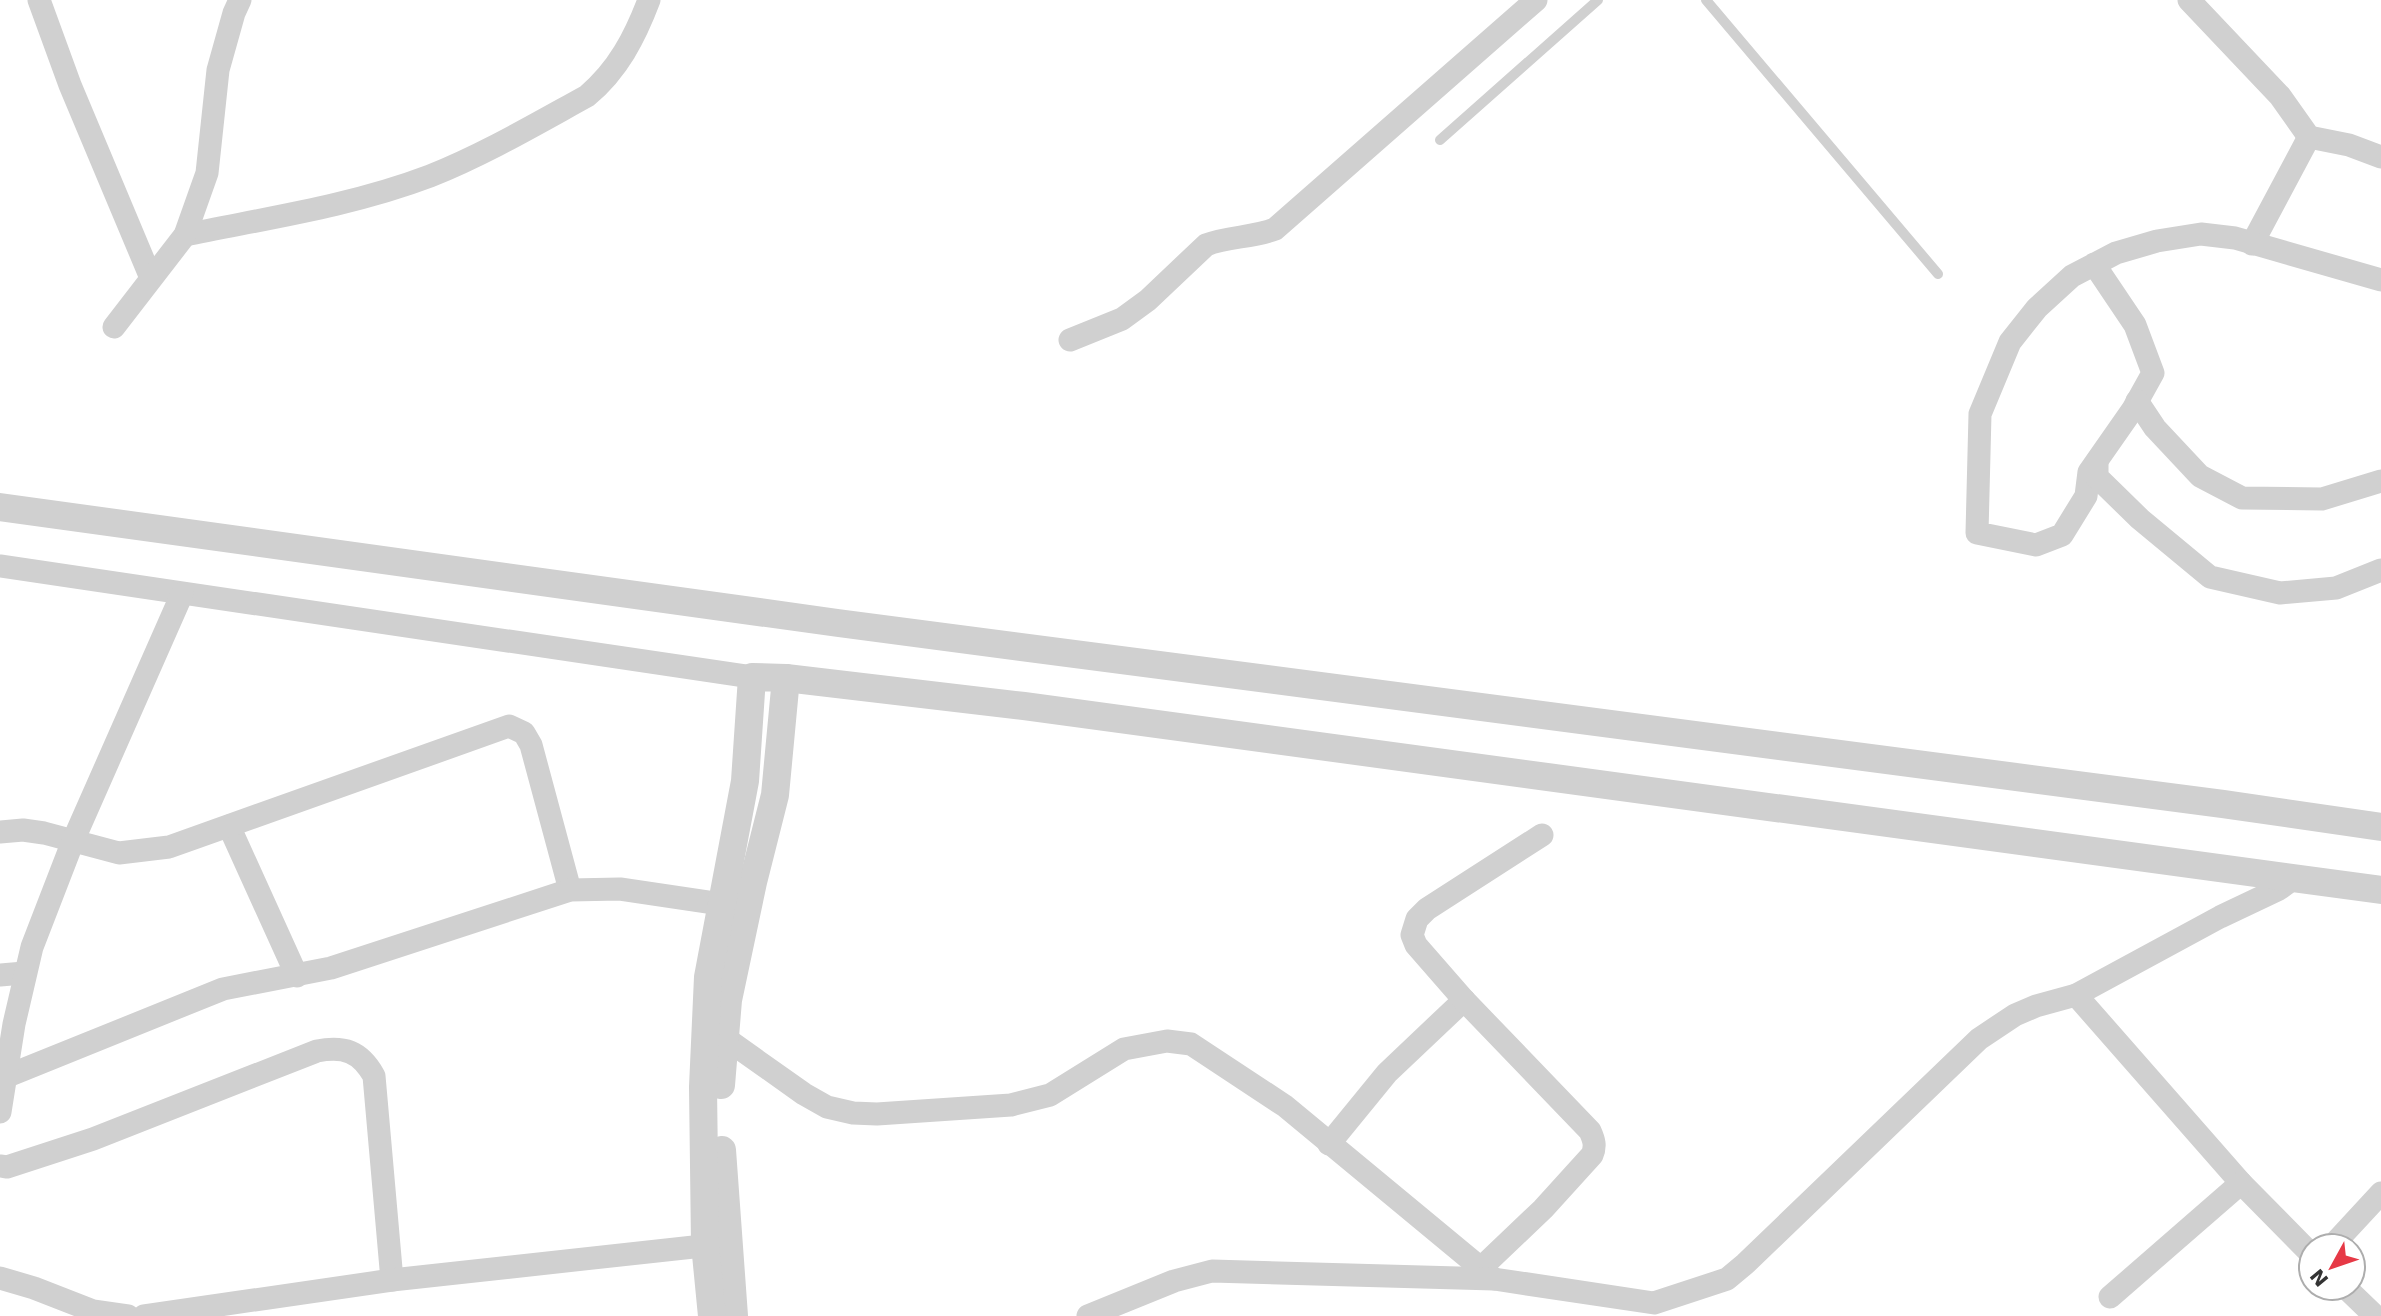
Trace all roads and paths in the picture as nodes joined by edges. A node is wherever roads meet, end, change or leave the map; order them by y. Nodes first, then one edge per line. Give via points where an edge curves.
1 (39, 0) edge
2 (240, 0) edge
3 (649, 0) edge
4 (1535, 0) edge
5 (1598, 0) edge
6 (1706, 0) edge
7 (2189, 0) edge
8 (2309, 137) junction
9 (1440, 140) dead end
10 (2381, 157) edge
11 (185, 235) junction
12 (2252, 244) junction
13 (2094, 264) junction
14 (1938, 274) dead end
15 (151, 278) junction
16 (2381, 279) edge
17 (114, 327) dead end
18 (1070, 340) dead end
19 (2137, 401) junction
20 (2097, 462) junction
21 (2381, 481) edge
22 (0, 507) edge
23 (0, 566) edge
24 (2381, 570) edge
25 (182, 594) junction
26 (752, 677) junction
27 (786, 678) junction
28 (744, 787) junction
29 (775, 795) junction
30 (229, 826) junction
31 (2381, 827) edge
32 (0, 832) edge
33 (1542, 835) dead end
34 (73, 841) junction
35 (2294, 878) junction
36 (570, 890) junction
37 (2381, 890) edge
38 (734, 909) junction
39 (24, 974) junction
40 (0, 975) edge
41 (297, 976) junction
42 (2076, 995) junction
43 (1464, 1000) junction
44 (725, 1038) junction
45 (5, 1077) junction
46 (0, 1112) edge
47 (1329, 1144) junction
48 (0, 1166) edge
49 (2241, 1183) junction
50 (2381, 1193) edge
51 (2345, 1232) edge
52 (2297, 1240) edge
53 (716, 1244) junction
54 (1487, 1274) junction
55 (0, 1279) edge
56 (393, 1280) junction
57 (2110, 1297) dead end
58 (2360, 1302) edge
59 (1660, 1310) edge
60 (128, 1316) edge
61 (144, 1316) edge
62 (712, 1316) edge
63 (734, 1316) edge
64 (1088, 1316) edge
65 (2375, 1316) edge

1 - 15 street
2 - 11 street via 218,70 207,173
3 - 11 street via 629,45 601,85 478,156 362,198
4 - 18 street via 1275,229 1206,245 1128,314
5 - 9 lane
6 - 14 lane
7 - 8 street via 2280,96
8 - 10 street
8 - 12 street
11 - 15 street
12 - 13 street via 2201,234 2157,241
12 - 16 street
13 - 19 street via 2135,325 2153,373
13 - 20 street via 2072,276 2037,308 2010,342 1980,415 1978,533 2036,545 2062,535 2086,496 2090,472
15 - 17 street
19 - 20 street
19 - 21 street via 2155,428 2200,476 2242,498 2322,499
20 - 24 street via 2097,477 2210,577 2280,593 2336,588
22 - 31 street
23 - 25 street
25 - 26 street
25 - 34 street
26 - 27 street
26 - 28 street
27 - 29 street
27 - 35 street
28 - 29 street
28 - 38 street
29 - 38 street
30 - 34 street via 140,852 118,853
30 - 36 street via 509,726 524,733 531,745
30 - 41 street
32 - 34 street via 44,832
33 - 43 street via 1427,909 1413,927 1416,945
34 - 39 street
35 - 37 street
35 - 42 street
36 - 38 street via 620,888
36 - 41 street
38 - 44 street
38 - 53 street via 708,977 703,1087
39 - 40 street
39 - 45 street
41 - 45 street via 223,989
42 - 49 street
42 - 59 street via 2015,1015 1979,1039 1727,1279
43 - 47 street via 1387,1073
43 - 54 street via 1590,1131 1595,1148
44 - 47 street via 827,1107 877,1114 1011,1105 1050,1095 1124,1049 1180,1041 1251,1081
44 - 53 street
45 - 46 street
47 - 54 street
48 - 56 street via 93,1139 317,1051 334,1048 355,1054 374,1076
49 - 52 street
49 - 57 street
50 - 51 street
53 - 56 street
53 - 62 street
53 - 63 street
54 - 59 street
54 - 64 street via 1212,1271 1174,1280
55 - 60 street via 93,1311
56 - 61 street
58 - 65 street

